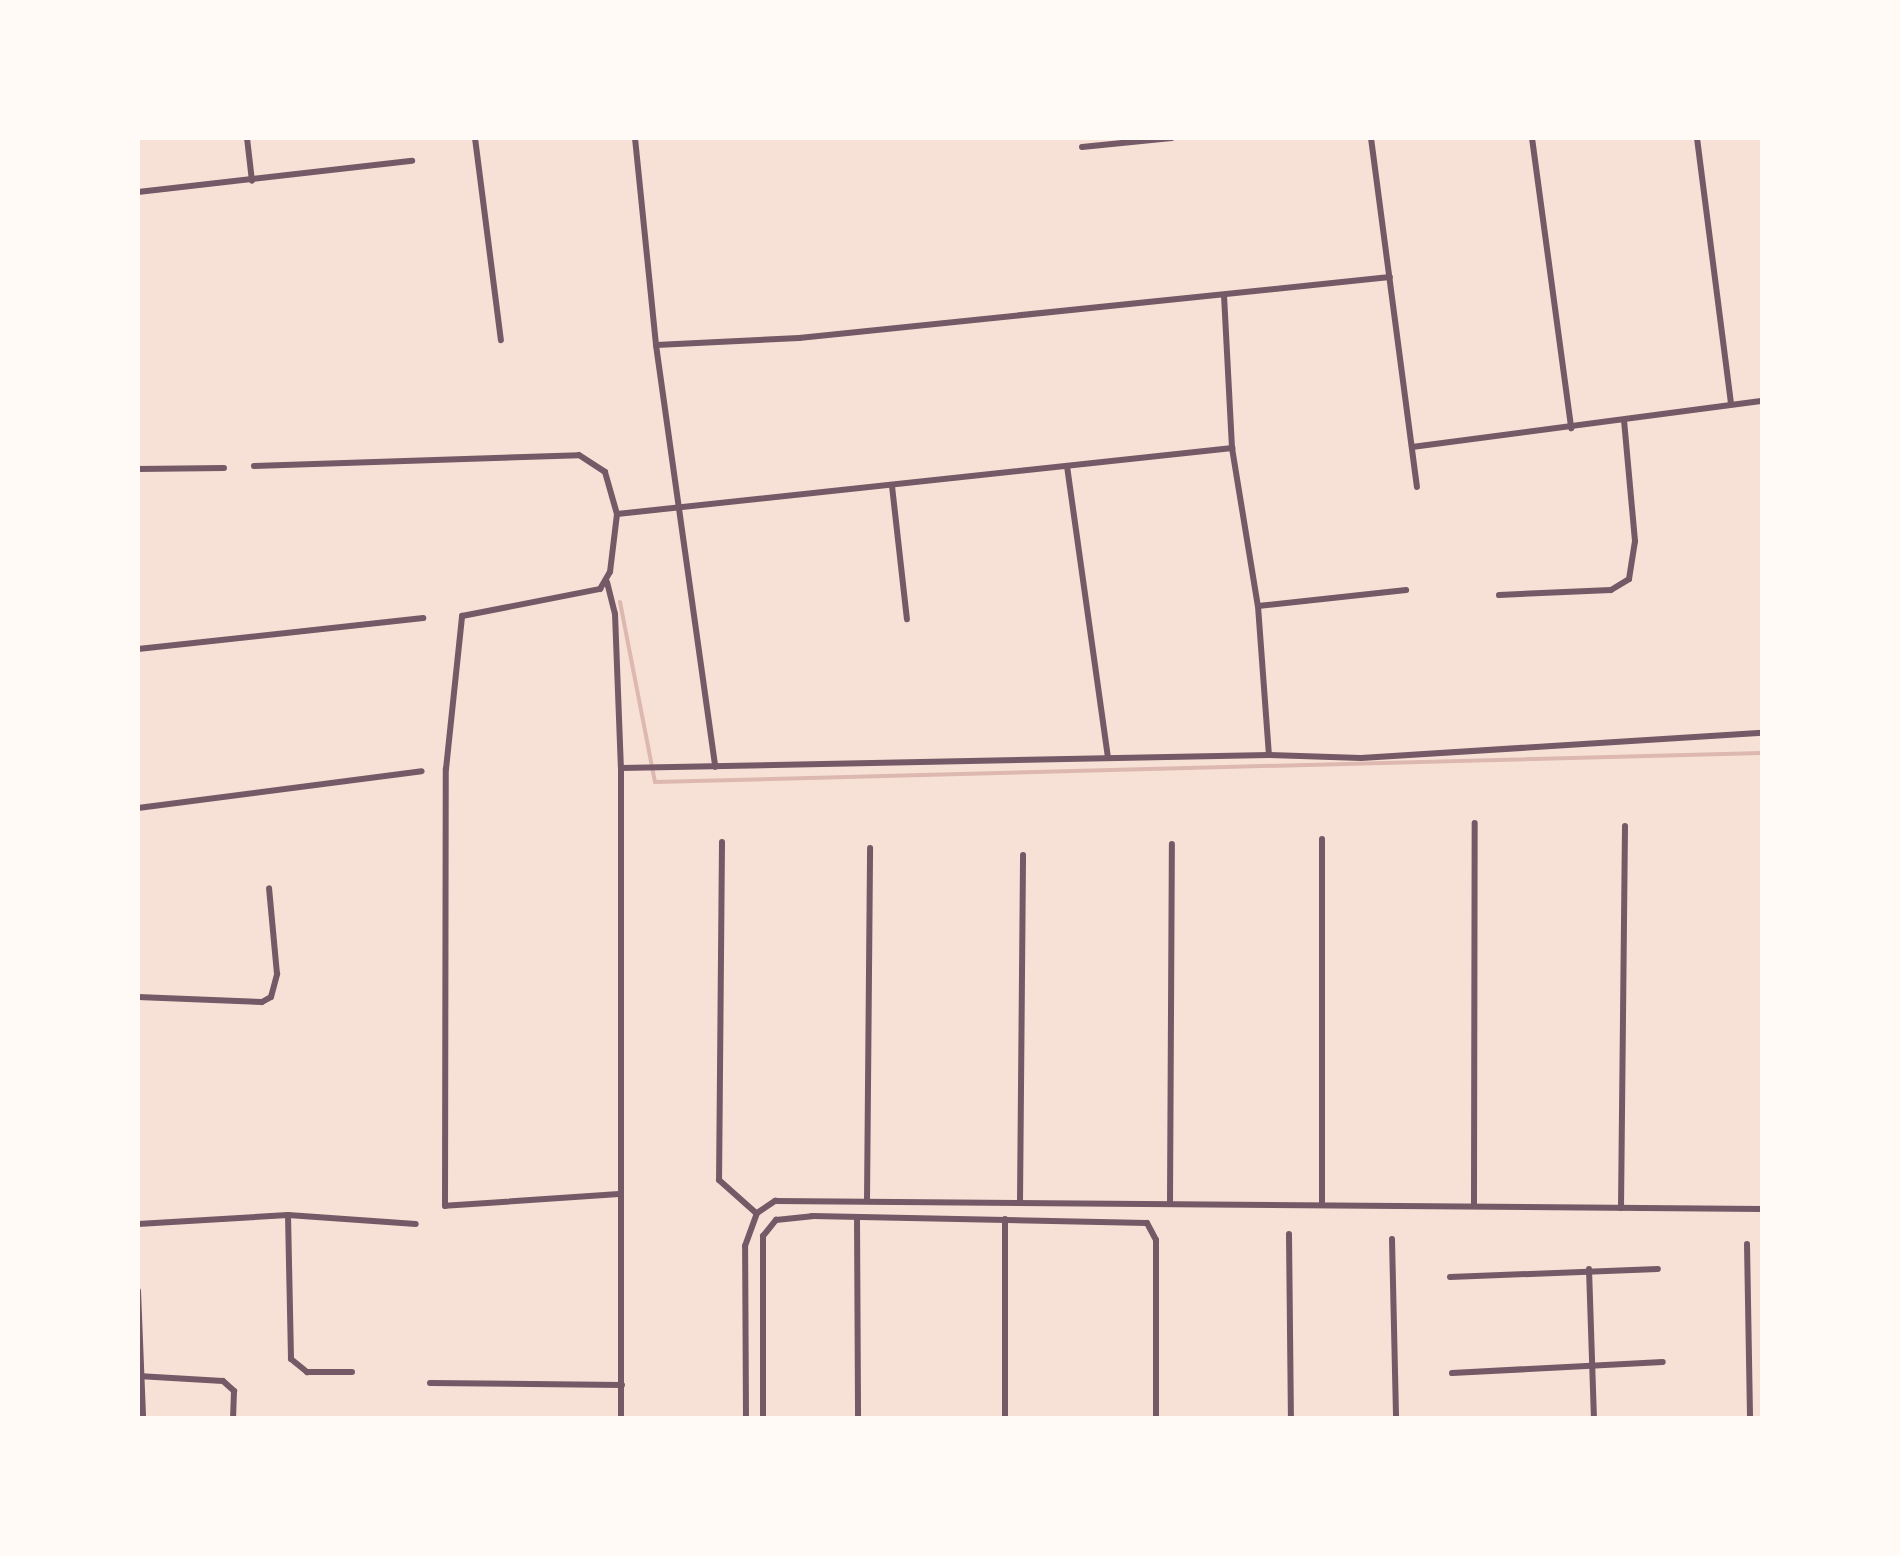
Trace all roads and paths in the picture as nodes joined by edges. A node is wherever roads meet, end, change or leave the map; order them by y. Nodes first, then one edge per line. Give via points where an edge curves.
1 (247, 138) edge
2 (475, 138) edge
3 (634, 138) edge
4 (1172, 138) edge
5 (1371, 138) edge
6 (1532, 138) edge
7 (1697, 138) edge
8 (1082, 147) dead end
9 (412, 161) dead end
10 (252, 180) junction
11 (138, 192) edge
12 (1390, 277) junction
13 (1224, 295) junction
14 (501, 340) dead end
15 (656, 345) junction
16 (1761, 400) edge
17 (1731, 404) junction
18 (1624, 420) junction
19 (1571, 428) junction
20 (1232, 448) junction
21 (1412, 448) junction
22 (254, 466) dead end
23 (1067, 466) junction
24 (224, 468) dead end
25 (138, 469) edge
26 (892, 486) junction
27 (1417, 487) dead end
28 (682, 511) junction
29 (616, 514) junction
30 (606, 581) junction
31 (1406, 590) dead end
32 (1499, 595) dead end
33 (1258, 606) junction
34 (423, 618) dead end
35 (907, 619) dead end
36 (138, 650) edge
37 (1762, 732) edge
38 (1269, 755) junction
39 (1108, 757) junction
40 (715, 767) junction
41 (622, 768) junction
42 (422, 770) dead end
43 (138, 808) edge
44 (1474, 823) dead end
45 (1625, 826) dead end
46 (1322, 839) dead end
47 (722, 842) dead end
48 (1172, 844) dead end
49 (870, 848) dead end
50 (1023, 855) dead end
51 (270, 888) dead end
52 (138, 997) edge
53 (619, 1194) junction
54 (867, 1202) junction
55 (1020, 1203) junction
56 (1170, 1203) junction
57 (1322, 1205) junction
58 (1474, 1206) junction
59 (1621, 1208) junction
60 (1762, 1208) edge
61 (757, 1213) junction
62 (288, 1215) junction
63 (857, 1217) junction
64 (1006, 1219) junction
65 (138, 1224) edge
66 (416, 1224) dead end
67 (1290, 1234) dead end
68 (1392, 1239) dead end
69 (1747, 1244) dead end
70 (1590, 1269) junction
71 (1658, 1269) dead end
72 (1450, 1277) dead end
73 (138, 1291) edge
74 (1663, 1362) dead end
75 (1592, 1364) junction
76 (352, 1372) dead end
77 (1452, 1373) dead end
78 (140, 1376) edge
79 (430, 1383) dead end
80 (622, 1385) junction
81 (143, 1418) edge
82 (233, 1418) edge
83 (622, 1418) edge
84 (746, 1418) edge
85 (763, 1418) edge
86 (858, 1418) edge
87 (1006, 1418) edge
88 (1156, 1418) edge
89 (1291, 1418) edge
90 (1396, 1418) edge
91 (1594, 1418) edge
92 (1750, 1418) edge

1 - 10 street
2 - 14 street
3 - 15 street
4 - 8 street
5 - 12 street
6 - 19 street
7 - 17 street
9 - 10 street
10 - 11 street
12 - 13 street
12 - 21 street
13 - 15 street via 798,338
13 - 20 street
15 - 28 street
16 - 17 street
17 - 18 street
18 - 19 street
18 - 32 street via 1635,541 1630,578 1611,590
19 - 21 street
20 - 23 street
20 - 33 street
21 - 27 street
22 - 29 street via 579,455 605,472
23 - 26 street
23 - 39 street
24 - 25 street
26 - 28 street
26 - 35 street
28 - 29 street
28 - 40 street
29 - 30 street
30 - 41 street via 615,614
30 - 53 street via 549,604 462,616 446,769 444,1206
31 - 33 street
33 - 38 street
34 - 36 street
37 - 38 street via 1360,758
38 - 39 street
39 - 40 street
40 - 41 street
41 - 53 street
42 - 43 street
44 - 58 street
45 - 59 street
46 - 57 street
47 - 61 street via 719,1180
48 - 56 street
49 - 54 street
50 - 55 street
51 - 52 street via 277,974 271,997
53 - 80 street
54 - 55 street
54 - 61 street via 774,1202
55 - 56 street
56 - 57 street
57 - 58 street
58 - 59 street
59 - 60 street
61 - 84 street via 745,1246
62 - 65 street
62 - 66 street
62 - 76 street via 291,1359 306,1372
63 - 64 street
63 - 85 street via 776,1220 763,1236
63 - 86 street
64 - 87 street
64 - 88 street via 1138,1220 1156,1240
67 - 89 street
68 - 90 street
69 - 92 street
70 - 71 street
70 - 72 street
70 - 75 street
73 - 78 street
74 - 75 street
75 - 77 street
75 - 91 street
78 - 81 street
78 - 82 street via 223,1382 234,1392
79 - 80 street
80 - 83 street

